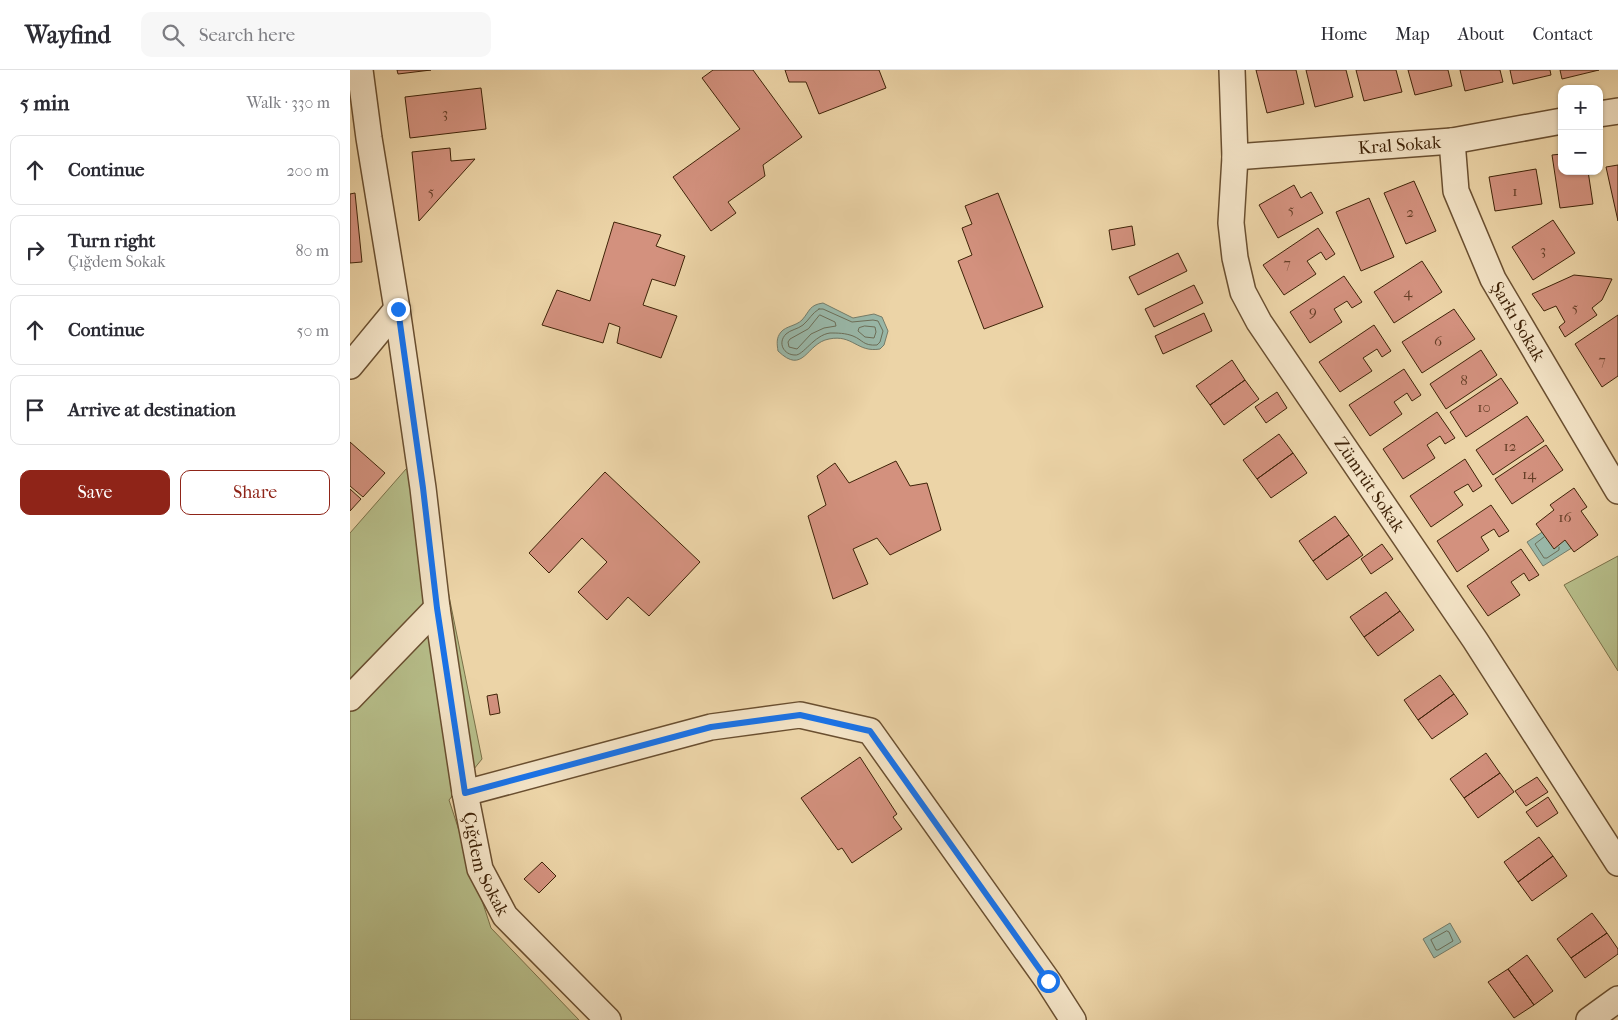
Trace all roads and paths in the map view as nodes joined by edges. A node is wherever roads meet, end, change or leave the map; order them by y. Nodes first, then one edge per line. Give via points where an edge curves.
1 (360, 70) edge
2 (1232, 70) edge
3 (1618, 111) edge
4 (1603, 113) edge
5 (1558, 122) edge
6 (359, 140) edge
7 (1452, 140) junction
8 (1235, 157) junction
9 (398, 309) junction
10 (350, 366) edge
11 (1618, 491) edge
12 (437, 608) junction
13 (350, 698) edge
14 (465, 793) junction
15 (1618, 863) edge
16 (1618, 999) edge
17 (608, 1020) edge
18 (1073, 1020) edge
19 (1589, 1020) edge

1 - 6 street
2 - 8 street, Zümrüt Sokak
3 - 4 street
5 - 7 street, Kral Sokak
6 - 9 street, Çığdem Sokak
7 - 8 street, Kral Sokak
7 - 11 street, Şarkı Sokak via 1456,191 1493,279
8 - 15 street, Zümrüt Sokak via 1231,223 1235,258 1244,292 1259,322 1475,640
9 - 10 street
9 - 12 street, Çığdem Sokak
12 - 13 street
12 - 14 street, Çığdem Sokak
14 - 17 street, Çığdem Sokak via 480,869 505,916
14 - 18 street via 711,727 800,715 870,731
16 - 19 street

